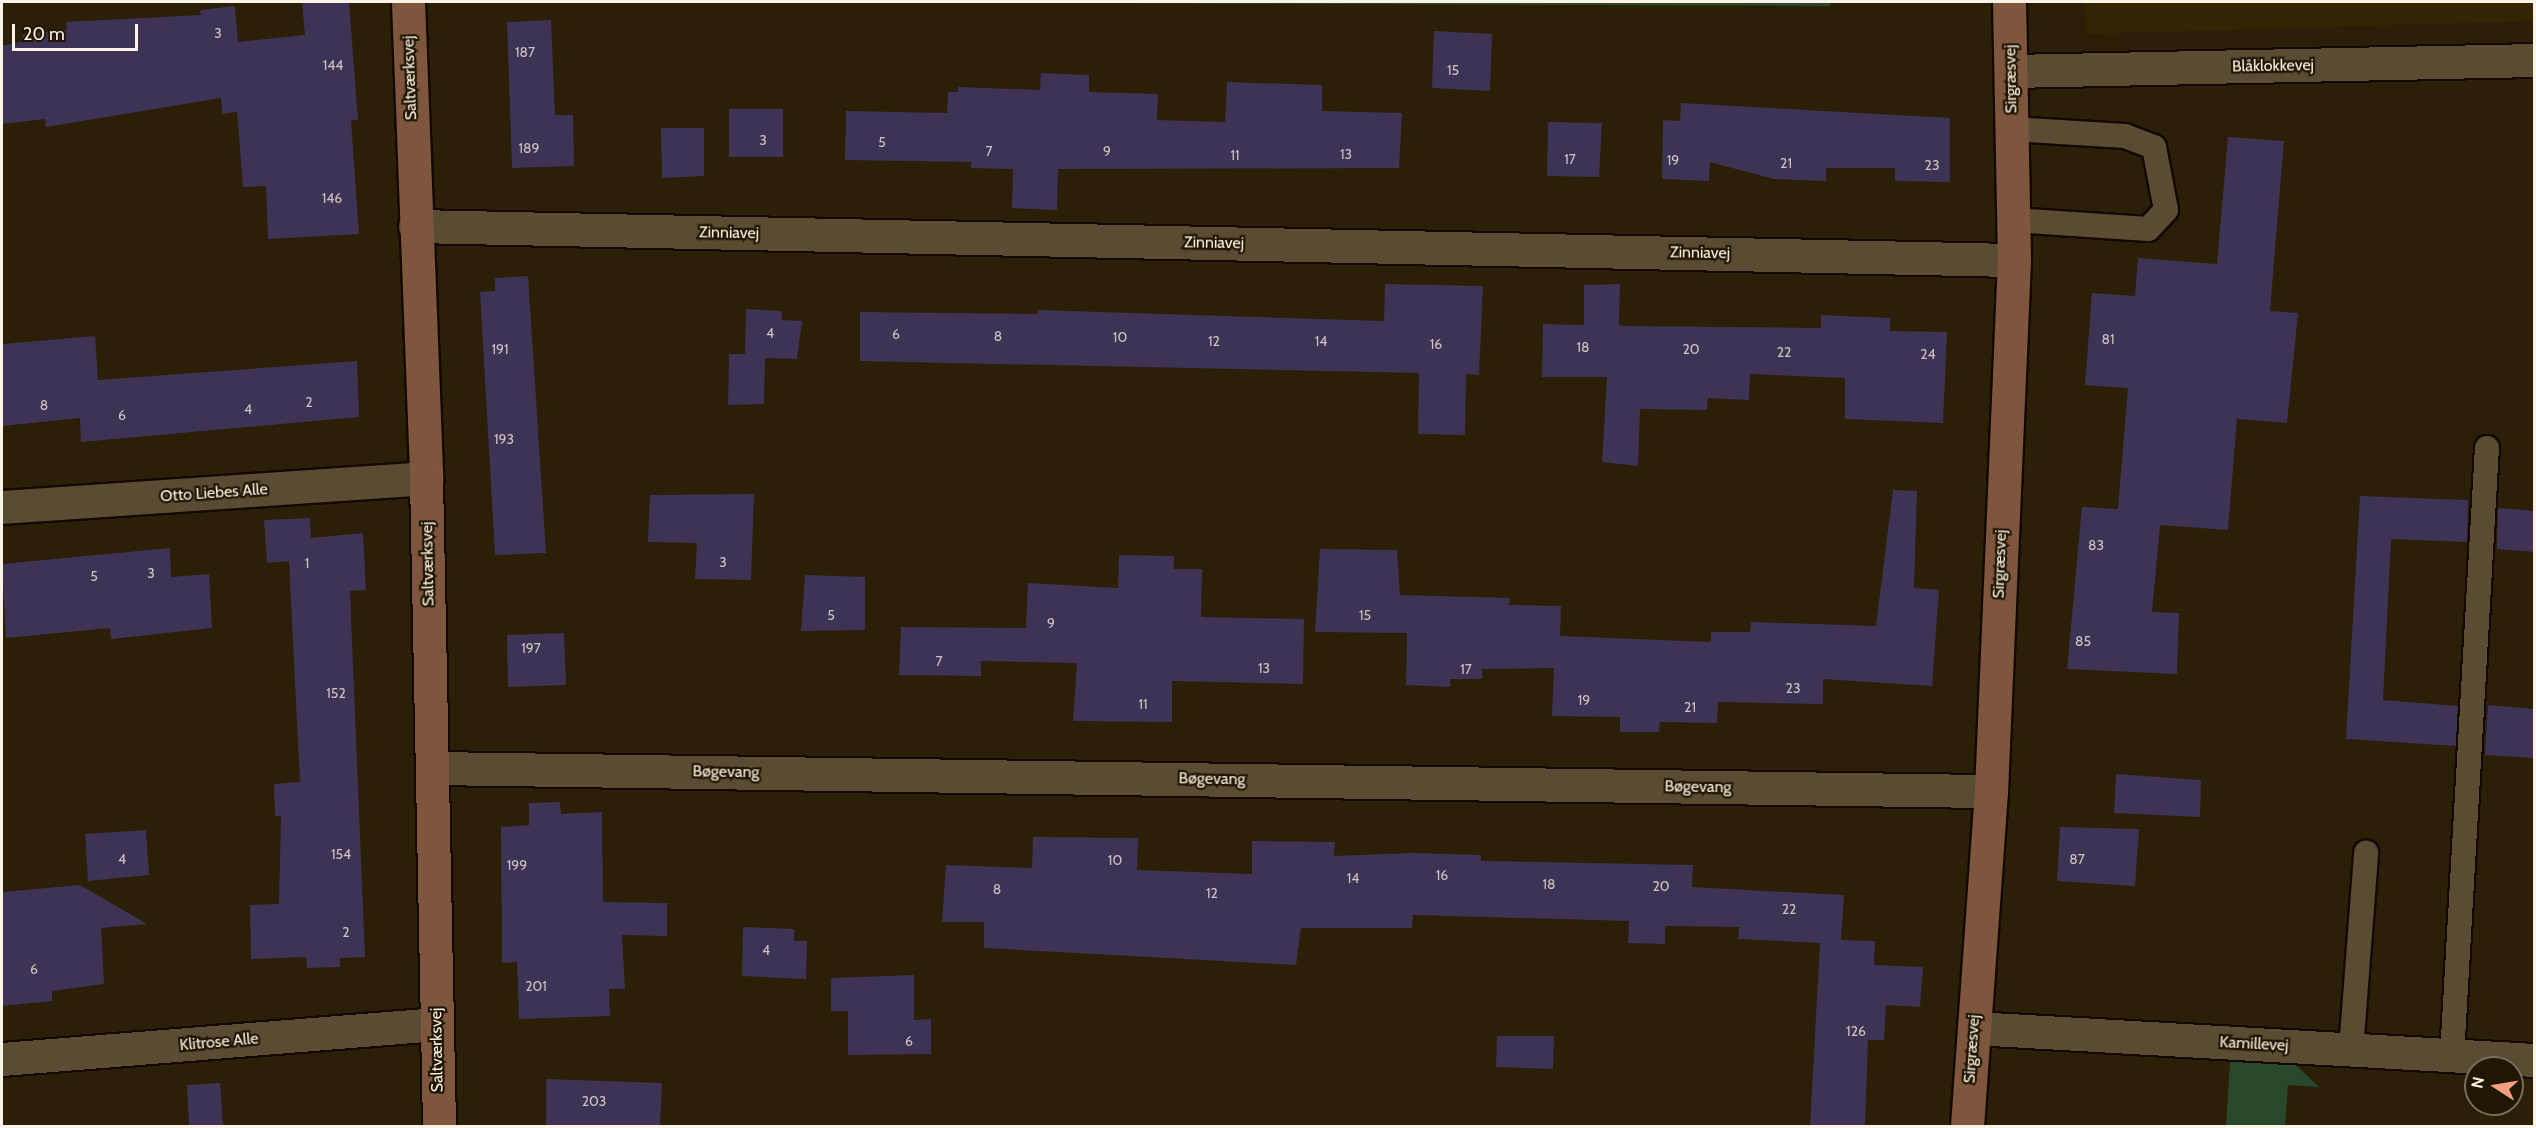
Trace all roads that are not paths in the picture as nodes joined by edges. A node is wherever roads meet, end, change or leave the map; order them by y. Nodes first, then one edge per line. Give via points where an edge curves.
1 (408, 2) edge
2 (2009, 2) edge
3 (2535, 60) edge
4 (2012, 71) junction
5 (2012, 129) junction
6 (2013, 220) junction
7 (415, 226) junction
8 (2014, 260) junction
9 (2487, 448) dead end
10 (426, 478) junction
11 (2, 507) edge
12 (433, 768) junction
13 (1991, 791) junction
14 (2367, 853) dead end
15 (435, 1024) junction
16 (1974, 1028) junction
17 (2351, 1050) junction
18 (2452, 1056) junction
19 (2, 1059) edge
20 (2535, 1060) edge
21 (439, 1126) edge
22 (1967, 1126) edge

1 - 7 street, Saltværksvej
2 - 4 street, Sirgræsvej
3 - 4 street, Blåklokkevej
4 - 5 street, Sirgræsvej
5 - 6 street, Sirgræsvej
5 - 6 lane via 2125,136 2154,147 2166,210 2148,229
6 - 8 street, Sirgræsvej
7 - 8 street, Zinniavej
7 - 10 street, Saltværksvej
8 - 13 street, Sirgræsvej
9 - 18 lane
10 - 11 street, Otto Liebes Alle
10 - 12 street, Saltværksvej
12 - 13 street, Bøgevang
12 - 15 street, Saltværksvej
13 - 16 street, Sirgræsvej
14 - 17 lane
15 - 19 street, Klitrose Alle
15 - 21 street, Saltværksvej
16 - 17 street, Kamillevej
16 - 22 street, Sirgræsvej
17 - 18 street, Kamillevej
18 - 20 street, Kamillevej

